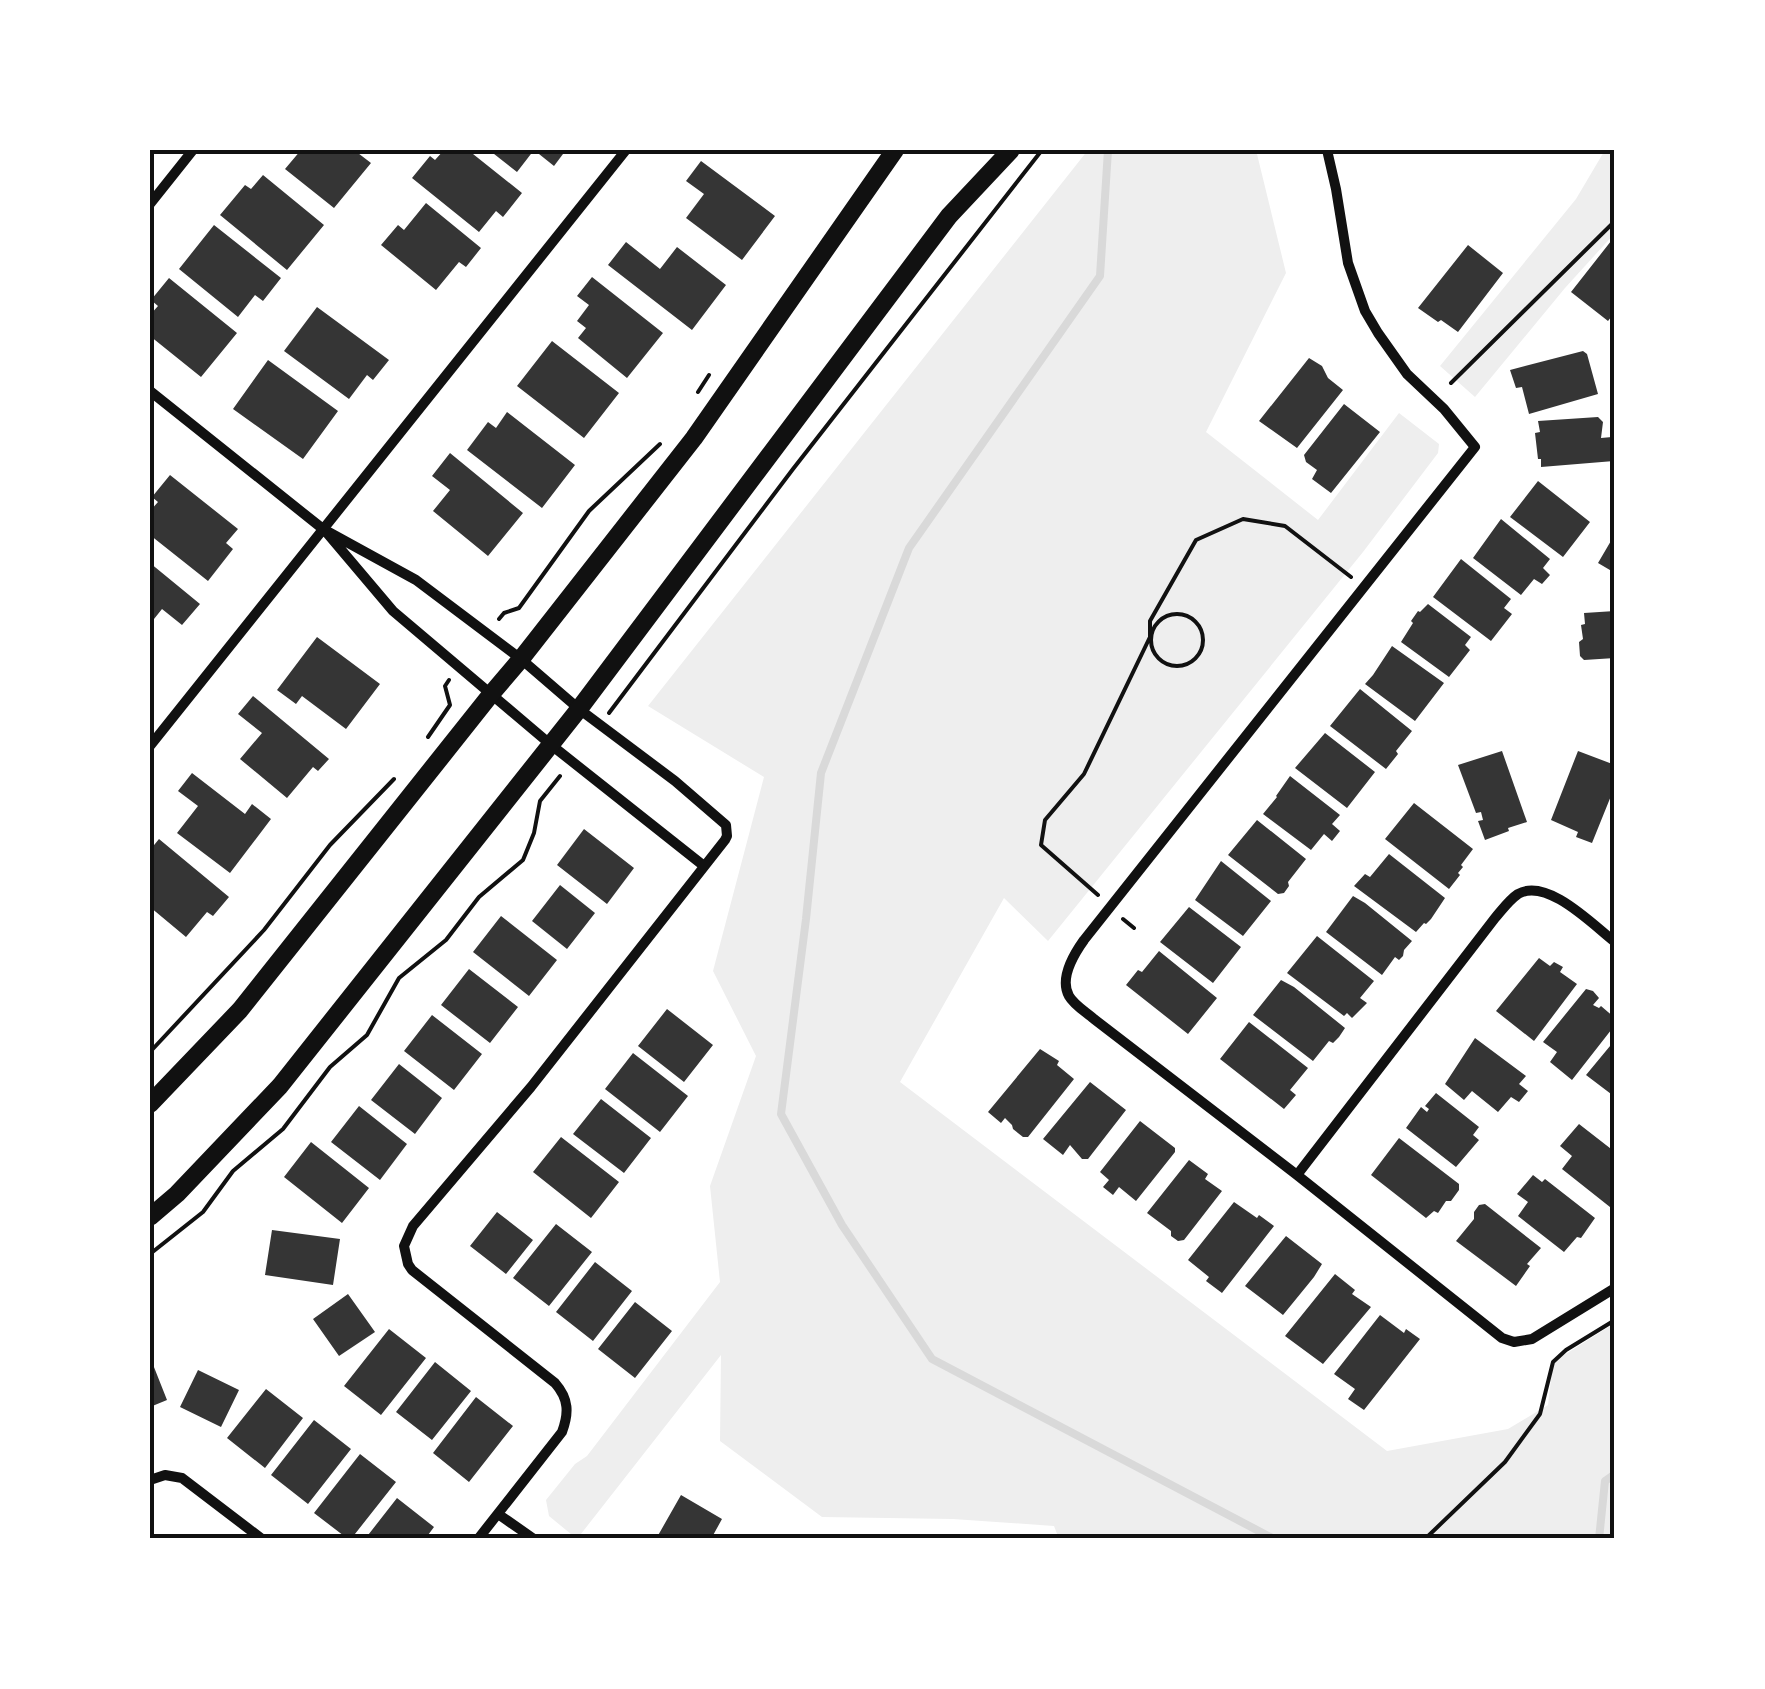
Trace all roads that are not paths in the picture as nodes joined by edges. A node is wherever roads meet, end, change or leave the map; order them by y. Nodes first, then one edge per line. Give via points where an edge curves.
1 (193, 150) edge
2 (626, 150) edge
3 (895, 150) edge
4 (1011, 150) edge
5 (1327, 150) edge
6 (150, 204) edge
7 (150, 391) edge
8 (324, 529) junction
9 (521, 659) junction
10 (492, 693) junction
11 (579, 709) junction
12 (550, 744) junction
13 (150, 746) edge
14 (704, 866) junction
15 (1615, 942) edge
16 (150, 1104) edge
17 (1296, 1175) junction
18 (150, 1217) edge
19 (1615, 1288) edge
20 (150, 1480) edge
21 (498, 1514) junction
22 (262, 1539) edge
23 (478, 1539) edge
24 (534, 1539) edge

1 - 6 street
2 - 8 street
3 - 9 main road via 694,438
4 - 11 main road via 950,216
5 - 17 street via 1348,264 1366,311 1407,374 1476,447 1074,954 1066,980 1077,1005
7 - 8 street
8 - 9 street via 416,580
8 - 10 street via 393,611
8 - 13 street
9 - 10 main road
9 - 11 street
10 - 12 street
10 - 16 main road via 240,1010
11 - 12 main road
11 - 14 street via 721,820 725,840
12 - 14 street
12 - 18 main road via 280,1086
14 - 21 street via 408,1234 404,1252 412,1270 564,1394 568,1416 562,1432
15 - 17 street via 1555,896 1540,890 1518,894
17 - 19 street via 1502,1338 1532,1338
20 - 22 street via 182,1478
21 - 23 street
21 - 24 street

